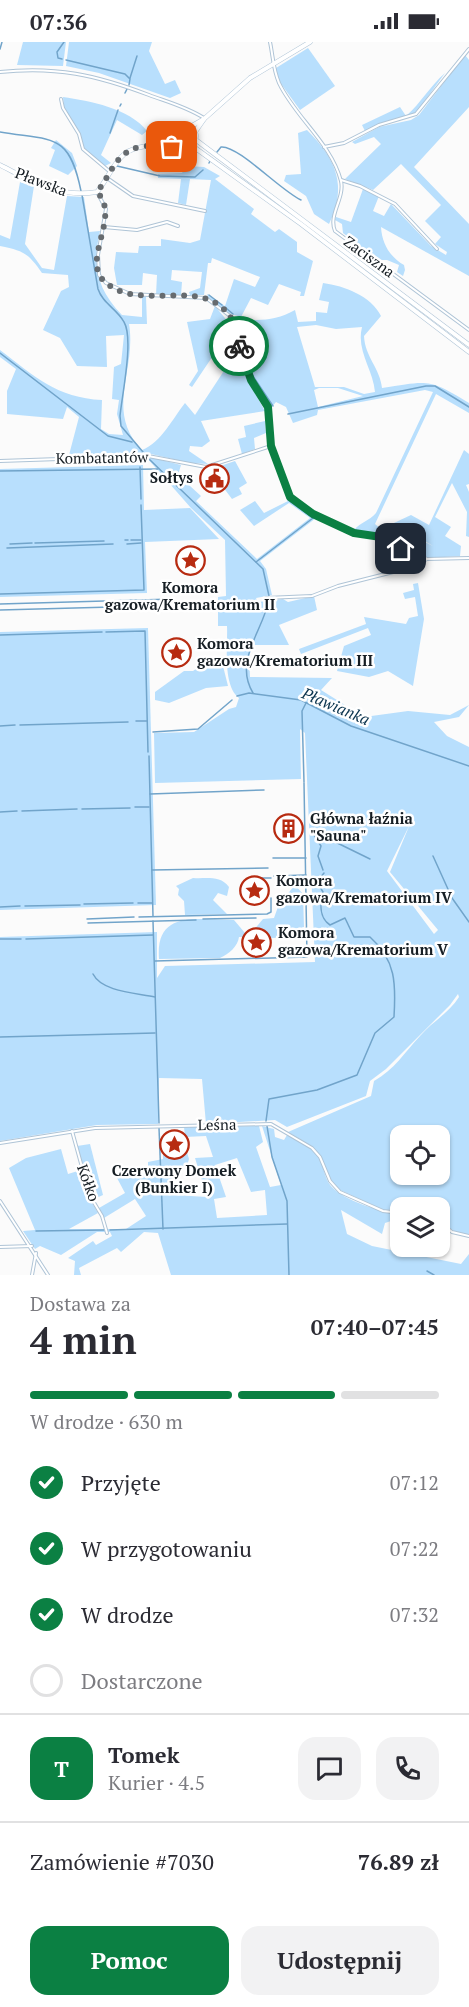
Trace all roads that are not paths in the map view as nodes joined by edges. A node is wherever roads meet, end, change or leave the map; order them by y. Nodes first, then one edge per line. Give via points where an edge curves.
1 (270, 42) edge
2 (310, 42) edge
3 (469, 49) edge
4 (273, 64) junction
5 (0, 72) edge
6 (62, 99) dead end
7 (204, 119) junction
8 (190, 127) junction
9 (195, 132) junction
10 (196, 140) junction
11 (178, 142) junction
12 (191, 145) junction
13 (324, 147) junction
14 (0, 165) edge
15 (109, 171) junction
16 (106, 177) junction
17 (341, 180) junction
18 (97, 192) junction
19 (205, 211) dead end
20 (104, 226) junction
21 (178, 226) dead end
22 (438, 249) dead end
23 (469, 330) edge
24 (469, 345) edge
25 (469, 352) edge
26 (271, 446) junction
27 (0, 461) edge
28 (469, 558) edge
29 (427, 559) junction
30 (266, 598) dead end
31 (72, 1131) junction
32 (0, 1143) edge
33 (0, 1201) edge
34 (390, 1211) edge
35 (450, 1230) edge
36 (107, 1233) dead end
37 (469, 1236) edge
38 (32, 1246) junction
39 (0, 1247) edge
40 (36, 1253) junction
41 (32, 1275) edge
42 (48, 1275) edge

1 - 4 street
2 - 4 street
3 - 13 street via 416,114
4 - 7 street via 250,78
4 - 13 street via 280,85
5 - 7 street via 49,69 93,75 177,105
6 - 15 street via 83,149
7 - 8 street
7 - 9 street
8 - 9 street
8 - 11 street via 179,129
9 - 10 street
10 - 12 street
10 - 24 street
11 - 12 street
11 - 15 street via 133,149
12 - 25 street
13 - 17 street
14 - 18 street, Pławska via 57,192
15 - 16 street
16 - 18 street
16 - 19 street via 133,196
17 - 22 street via 395,204
17 - 23 street, Zaciszna via 342,192 333,221 339,236
18 - 20 street via 105,205
20 - 21 street via 137,230 167,222
20 - 26 street via 98,262 99,275 106,283 130,294 206,298 230,316 248,372 268,407
26 - 27 street, Kombatantów via 206,467 148,456
26 - 29 street via 285,491 297,504 354,533 381,537
28 - 29 street
29 - 30 street via 409,568 312,596
31 - 32 street, Leśna
31 - 34 street, Leśna via 271,1124 312,1148 340,1191
31 - 36 street, Kółko via 90,1196
33 - 38 street
35 - 37 street
38 - 39 street
38 - 40 street
40 - 41 street
40 - 42 street

